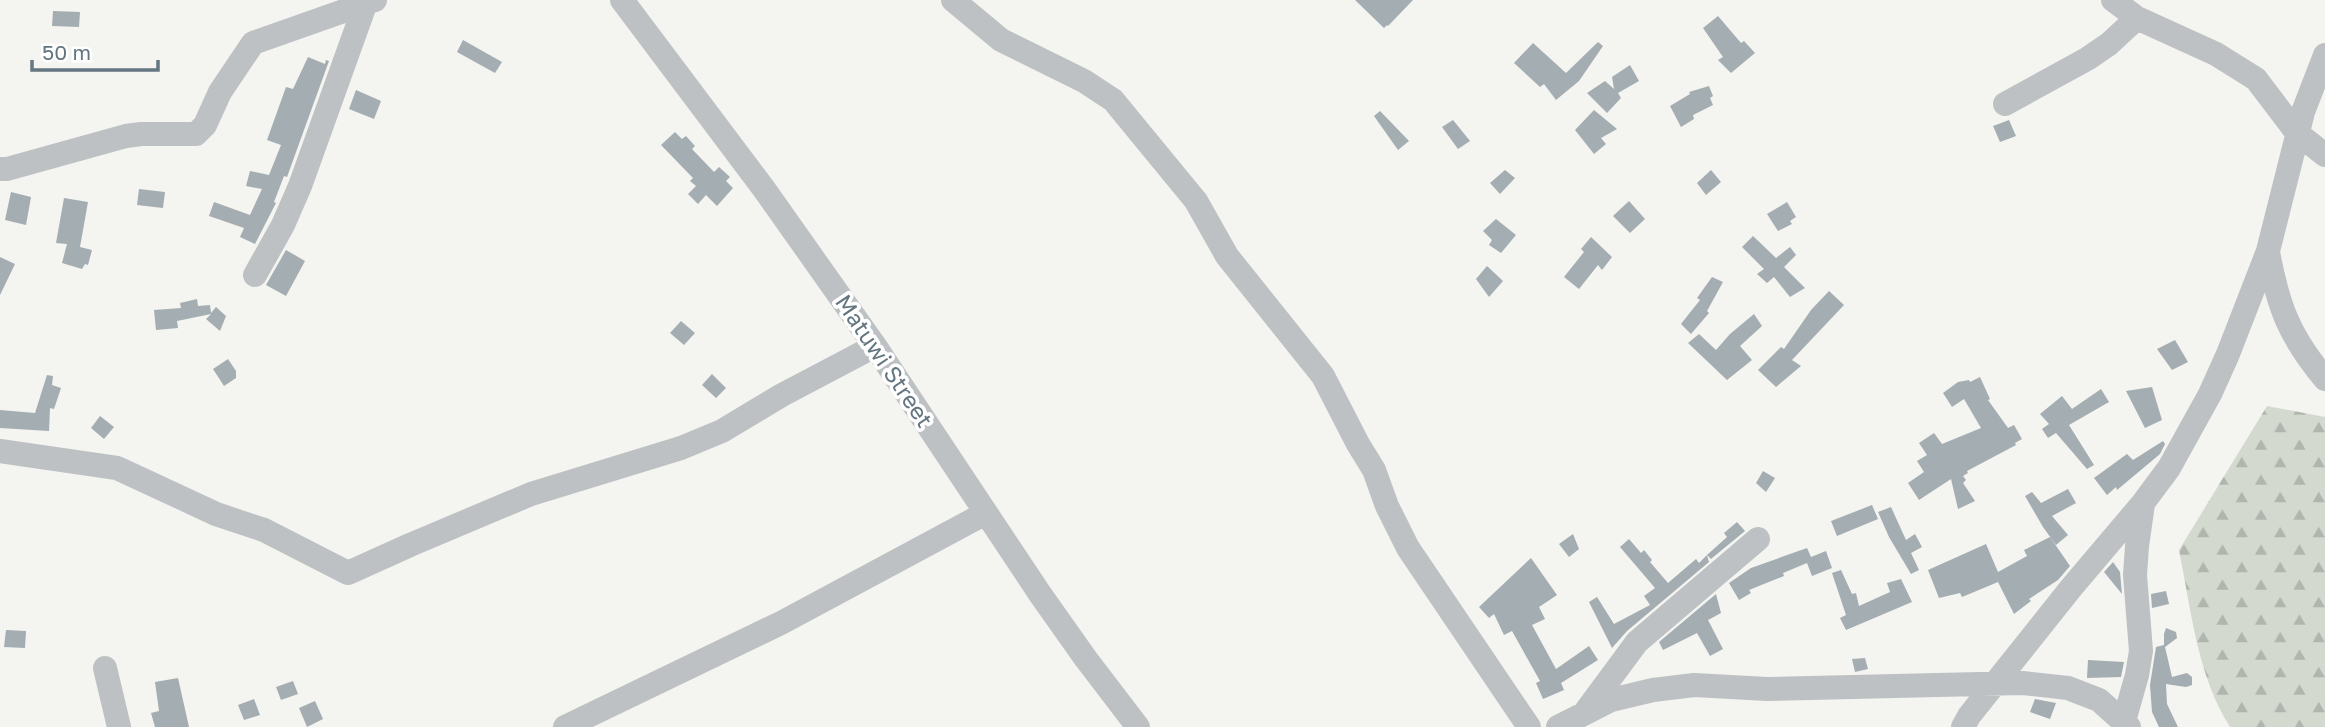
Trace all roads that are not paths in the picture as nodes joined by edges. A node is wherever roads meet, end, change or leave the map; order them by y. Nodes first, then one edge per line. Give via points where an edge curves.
1 (622, 0) edge
2 (953, 0) edge
3 (2113, 0) edge
4 (370, 3) edge
5 (2137, 18) junction
6 (2325, 55) edge
7 (2005, 104) dead end
8 (2297, 133) junction
9 (2325, 155) edge
10 (0, 169) edge
11 (2267, 251) junction
12 (255, 275) dead end
13 (876, 346) junction
14 (2325, 379) edge
15 (0, 451) edge
16 (2143, 503) junction
17 (986, 513) junction
18 (1758, 540) dead end
19 (105, 668) dead end
20 (1994, 685) junction
21 (1584, 714) junction
22 (2127, 724) edge
23 (119, 727) edge
24 (565, 727) edge
25 (1139, 727) edge
26 (1529, 727) edge
27 (1558, 727) edge
28 (1963, 727) edge

1 - 13 street, Matuwi Street
2 - 26 street via 1001,40 1113,100 1196,201 1227,256 1323,376 1374,470 1408,548
3 - 5 street
4 - 10 street via 253,43 196,134 134,135
4 - 12 street via 300,186
5 - 7 street via 2087,59
5 - 8 street via 2216,54 2256,79
6 - 8 street
8 - 9 street
8 - 11 street
11 - 14 street via 2286,323
11 - 16 street via 2210,394 2169,468
13 - 15 street via 681,448 531,494 348,573 264,530 216,514 117,468
13 - 17 street, Matuwi Street
16 - 20 street
16 - 22 street via 2135,575 2141,651
17 - 24 street via 781,623
17 - 25 street, Matuwi Street via 1086,659
18 - 21 street via 1637,642
19 - 23 street
20 - 21 street via 1767,690 1694,685 1611,700
20 - 22 street via 2068,688 2099,700
20 - 28 street
21 - 27 street

